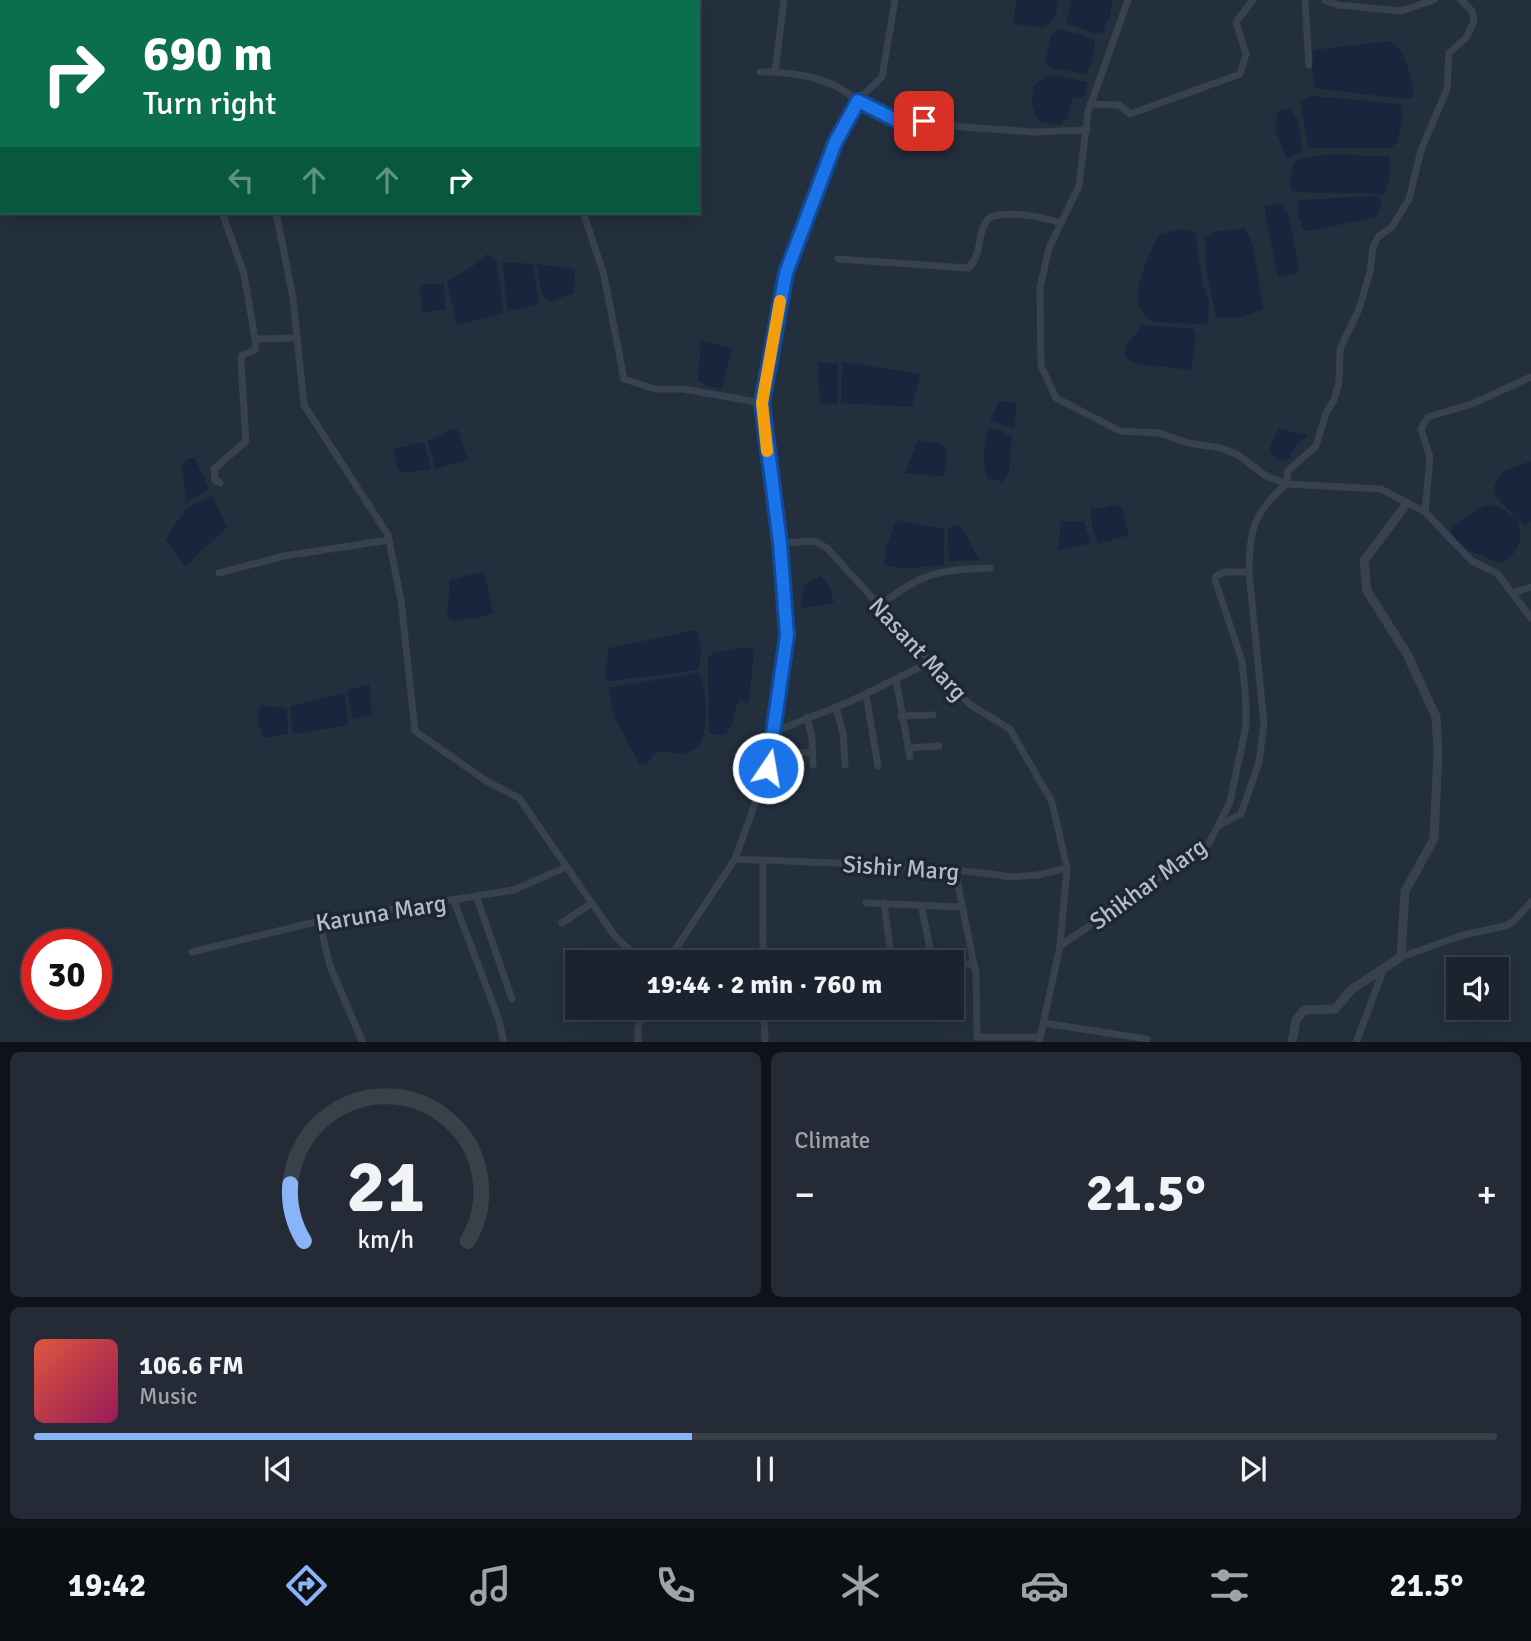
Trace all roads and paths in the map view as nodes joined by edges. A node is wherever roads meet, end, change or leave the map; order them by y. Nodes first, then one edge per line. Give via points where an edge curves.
1 (784, 0) edge
2 (895, 0) edge
3 (1128, 0) edge
4 (1252, 0) edge
5 (1305, 0) edge
6 (1325, 0) edge
7 (1434, 0) edge
8 (1461, 0) edge
9 (1309, 65) dead end
10 (760, 72) dead end
11 (775, 72) junction
12 (858, 101) junction
13 (1090, 104) junction
14 (1087, 130) junction
15 (223, 214) edge
16 (276, 214) edge
17 (584, 214) edge
18 (1060, 223) junction
19 (838, 258) dead end
20 (296, 338) junction
21 (256, 339) junction
22 (1531, 377) edge
23 (762, 403) junction
24 (220, 483) dead end
25 (1286, 484) junction
26 (1407, 503) junction
27 (1425, 512) junction
28 (389, 540) junction
29 (780, 543) junction
30 (990, 568) dead end
31 (1249, 572) junction
32 (219, 573) dead end
33 (1531, 587) edge
34 (1513, 593) junction
35 (878, 607) junction
36 (1529, 611) edge
37 (1531, 618) edge
38 (930, 662) junction
39 (896, 680) junction
40 (866, 694) junction
41 (836, 706) junction
42 (933, 715) dead end
43 (901, 716) junction
44 (807, 717) junction
45 (776, 731) junction
46 (939, 746) dead end
47 (908, 747) junction
48 (772, 751) junction
49 (812, 753) junction
50 (910, 757) dead end
51 (813, 765) dead end
52 (845, 765) dead end
53 (878, 766) dead end
54 (1217, 827) junction
55 (735, 859) junction
56 (763, 860) junction
57 (566, 867) junction
58 (1067, 868) junction
59 (955, 870) junction
60 (477, 898) junction
61 (454, 901) junction
62 (866, 902) dead end
63 (1531, 902) edge
64 (592, 903) junction
65 (884, 903) junction
66 (921, 905) junction
67 (961, 907) junction
68 (319, 921) junction
69 (562, 923) dead end
70 (1060, 946) junction
71 (630, 950) edge
72 (675, 950) edge
73 (763, 950) edge
74 (890, 950) edge
75 (930, 950) edge
76 (192, 952) dead end
77 (1401, 957) junction
78 (964, 964) edge
79 (974, 964) junction
80 (1383, 971) junction
81 (512, 999) dead end
82 (641, 1020) edge
83 (764, 1020) edge
84 (1044, 1023) junction
85 (1147, 1039) dead end
86 (1039, 1040) edge
87 (363, 1042) edge
88 (504, 1042) edge
89 (638, 1042) edge
90 (765, 1042) edge
91 (1292, 1042) edge
92 (1356, 1042) edge

1 - 11 street
2 - 12 street via 882,77
3 - 13 street
4 - 13 street via 1236,22 1246,54 1240,74 1130,114 1119,105
5 - 9 street
6 - 7 street via 1401,11
8 - 25 street via 1472,11 1474,21 1466,37 1449,53 1447,89 1421,150 1409,199 1373,247 1359,309 1340,349 1334,400 1316,446 1288,471
10 - 11 street
11 - 12 street via 845,90
12 - 14 street via 907,122 1034,132
12 - 23 street via 835,143 786,273
13 - 14 street
14 - 18 street via 1079,186
15 - 21 street via 244,274
16 - 20 street
17 - 23 street via 604,275 624,379 654,389 683,388
18 - 19 street via 1001,214 990,217 979,239 976,261 968,268
18 - 25 street via 1040,288 1038,333 1041,366 1056,398 1120,431 1159,433 1221,448
20 - 21 street
20 - 28 street via 304,405
21 - 24 street via 255,350 241,360 246,442 214,469
22 - 27 street via 1472,404 1429,417 1421,429 1430,457
23 - 29 street
25 - 26 street via 1381,489
25 - 31 street via 1256,515
26 - 27 street
26 - 77 street via 1364,561 1367,591 1407,654 1436,717 1434,839 1405,891
27 - 34 street via 1472,561 1497,573
28 - 32 street via 284,556
28 - 57 street via 401,600 415,732 519,798
29 - 35 street, Nasant Marg via 822,544
29 - 45 street via 787,635
30 - 35 street via 929,573
31 - 54 street via 1263,705 1262,748 1241,814
31 - 54 street, Shikhar Marg via 1225,572 1215,580 1242,661 1246,702 1236,779
33 - 34 street
34 - 36 street
35 - 38 street, Nasant Marg
36 - 37 street
38 - 39 street
38 - 58 street, Nasant Marg via 969,704 1010,729 1052,802
39 - 40 street
39 - 43 street
40 - 41 street
40 - 53 street
41 - 44 street
41 - 52 street
42 - 43 street
43 - 47 street
44 - 45 street
44 - 49 street
45 - 48 street
46 - 47 street
47 - 50 street
48 - 49 street
48 - 55 street
49 - 51 street
54 - 70 street, Shikhar Marg via 1209,843
55 - 56 street, Sishir Marg
55 - 72 street
56 - 59 street, Sishir Marg
56 - 73 street
57 - 60 street, Karuna Marg via 532,885
57 - 64 street
58 - 59 street, Sishir Marg via 1013,877
58 - 70 street, Nasant Marg
59 - 67 street
60 - 61 street, Karuna Marg
60 - 81 street
61 - 68 street, Karuna Marg
61 - 88 street
62 - 65 street
63 - 77 street via 1505,926
64 - 69 street
64 - 71 street
65 - 66 street
65 - 74 street
66 - 67 street
66 - 75 street
67 - 79 street
68 - 76 street, Karuna Marg
68 - 87 street via 330,966
70 - 84 street, Nasant Marg
77 - 80 street
78 - 79 street
79 - 86 street via 977,1037
80 - 91 street via 1352,989 1335,1009 1304,1010 1296,1020
80 - 92 street
82 - 89 street
83 - 90 street
84 - 85 street
84 - 86 street, Nasant Marg

